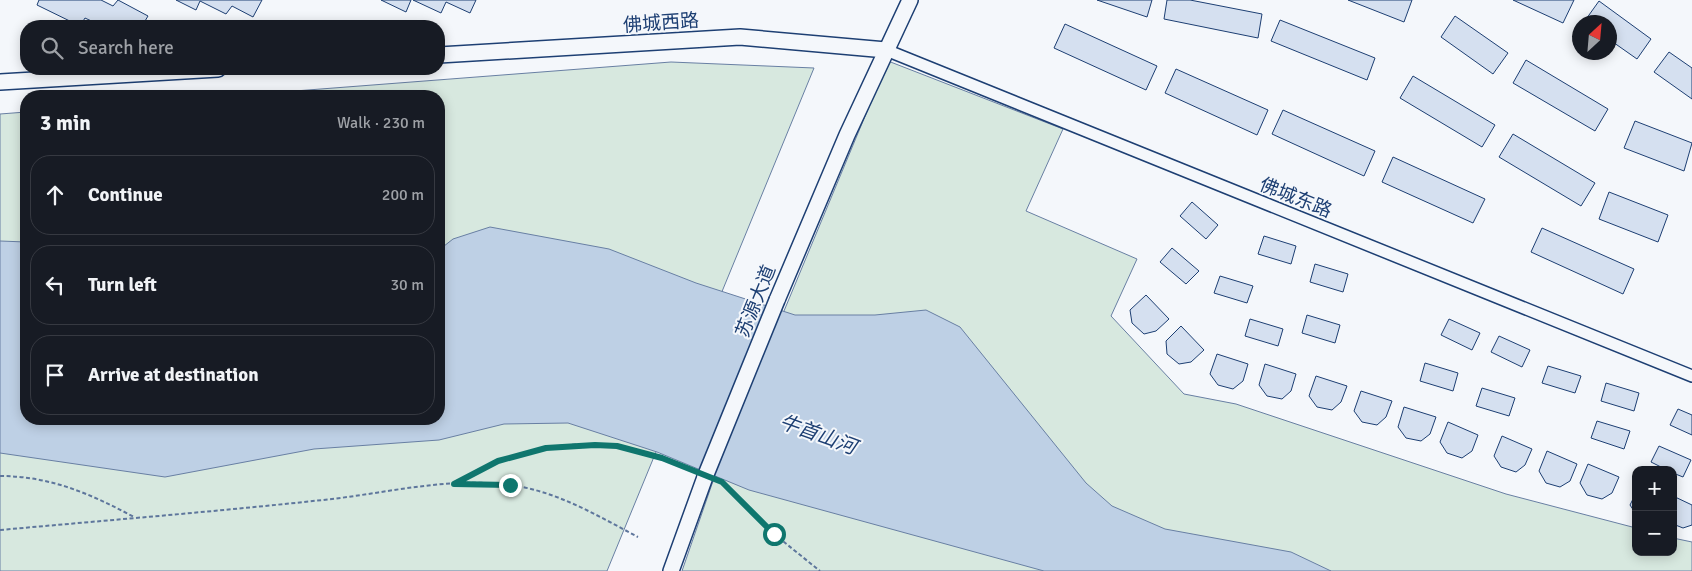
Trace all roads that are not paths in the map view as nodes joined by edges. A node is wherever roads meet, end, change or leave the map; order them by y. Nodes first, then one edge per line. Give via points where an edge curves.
1 (910, 0) edge
2 (886, 50) junction
3 (445, 55) edge
4 (117, 75) edge
5 (0, 82) edge
6 (1692, 376) edge
7 (671, 571) edge

1 - 2 main road, 苏源大道
2 - 3 main road, 佛城西路 via 740,37
2 - 6 street, 佛城东路
2 - 7 main road, 苏源大道, bridge via 777,300 705,476
4 - 5 main road

